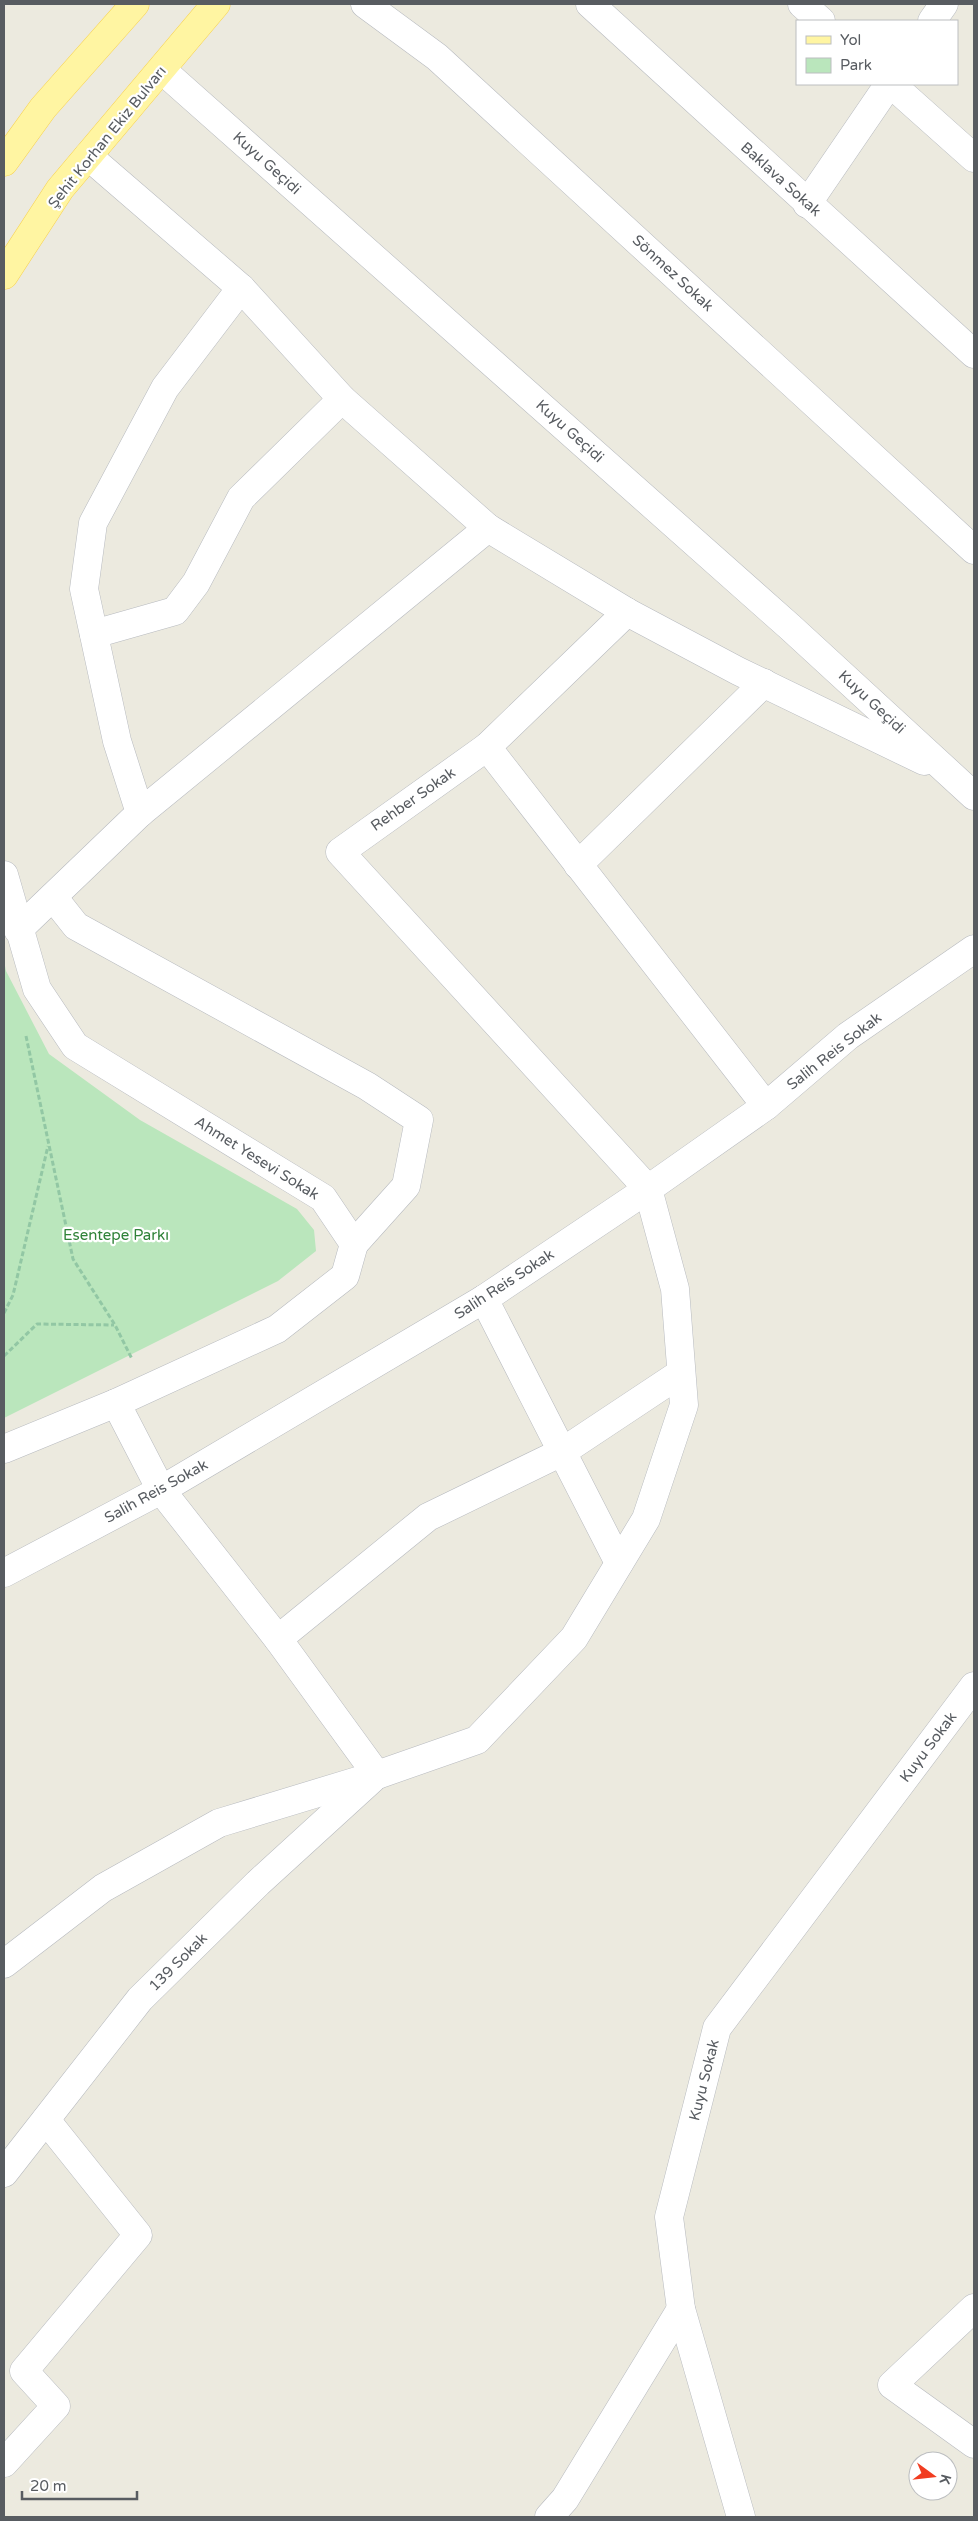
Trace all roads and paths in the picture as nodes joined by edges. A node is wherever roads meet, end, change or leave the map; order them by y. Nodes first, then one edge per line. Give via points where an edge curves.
1 (135, 4) edge
2 (216, 4) edge
3 (365, 4) edge
4 (590, 4) edge
5 (802, 4) edge
6 (944, 4) edge
7 (820, 20) edge
8 (933, 20) edge
9 (162, 70) junction
10 (889, 85) edge
11 (891, 85) edge
12 (88, 156) junction
13 (974, 158) edge
14 (4, 162) edge
15 (807, 204) junction
16 (4, 275) edge
17 (242, 288) junction
18 (974, 354) edge
19 (342, 399) junction
20 (488, 528) junction
21 (974, 550) edge
22 (627, 612) junction
23 (94, 634) junction
24 (764, 683) junction
25 (487, 747) junction
26 (950, 774) junction
27 (974, 796) edge
28 (140, 813) junction
29 (578, 865) junction
30 (4, 876) edge
31 (53, 897) junction
32 (18, 930) junction
33 (974, 949) edge
34 (24, 1026) dead end
35 (766, 1106) junction
36 (49, 1143) junction
37 (648, 1189) junction
38 (354, 1244) junction
39 (484, 1299) junction
40 (4, 1313) edge
41 (115, 1325) junction
42 (4, 1356) edge
43 (681, 1373) junction
44 (148, 1388) junction
45 (116, 1403) junction
46 (4, 1449) edge
47 (562, 1452) junction
48 (161, 1490) junction
49 (619, 1564) junction
50 (4, 1573) edge
51 (278, 1639) junction
52 (974, 1686) edge
53 (377, 1775) junction
54 (4, 1964) edge
55 (46, 2120) junction
56 (4, 2173) edge
57 (974, 2308) edge
58 (681, 2309) junction
59 (974, 2444) edge
60 (4, 2463) edge
61 (549, 2517) edge
62 (741, 2517) edge

1 - 14 main road via 43,108
2 - 9 main road, Şehit Korhan Ekiz Bulvarı
3 - 21 street, Sönmez Sokak via 437,57
4 - 15 street, Baklava Sokak
5 - 7 street
6 - 8 street
9 - 12 main road, Şehit Korhan Ekiz Bulvarı
9 - 26 street, Kuyu Geçidi via 790,627
10 - 15 street
11 - 13 street
12 - 16 main road, Şehit Korhan Ekiz Bulvarı via 60,189
12 - 17 street
15 - 18 street, Baklava Sokak
17 - 19 street
17 - 23 street via 165,388 93,523 84,589
19 - 20 street
19 - 23 street via 241,498 196,583 175,610
20 - 22 street
20 - 28 street
22 - 24 street
22 - 25 street, Rehber Sokak
23 - 28 street via 117,741
24 - 26 street
24 - 29 street
25 - 29 street
25 - 37 street, Rehber Sokak via 340,852
26 - 27 street, Kuyu Geçidi
28 - 31 street
29 - 35 street
30 - 32 street, Ahmet Yesevi Sokak
31 - 32 street
31 - 38 street via 76,926 366,1086 419,1120 406,1186
32 - 38 street, Ahmet Yesevi Sokak via 37,989 75,1046 323,1198
33 - 35 street, Salih Reis Sokak via 848,1036
34 - 36 path
35 - 37 street, Salih Reis Sokak
36 - 40 path via 13,1295
36 - 41 path via 73,1259
37 - 39 street, Salih Reis Sokak
37 - 43 street via 675,1288
38 - 44 street via 345,1276 277,1329
39 - 47 street
39 - 48 street, Salih Reis Sokak
41 - 42 path via 37,1324
41 - 44 path
43 - 47 street
43 - 49 street via 684,1405 646,1519
44 - 45 street
45 - 46 street
45 - 48 street
47 - 49 street
47 - 51 street via 428,1517
48 - 50 street, Salih Reis Sokak
48 - 51 street
49 - 53 street via 574,1638 477,1740
51 - 53 street
52 - 58 street, Kuyu Sokak via 717,2028 669,2217
53 - 54 street via 219,1823 104,1888
53 - 55 street, 139 Sokak via 258,1883 140,1999
55 - 56 street, 139 Sokak
55 - 60 street via 138,2235 24,2371 56,2406
57 - 59 street via 892,2385
58 - 61 street via 565,2500
58 - 62 street, Kuyu Sokak

